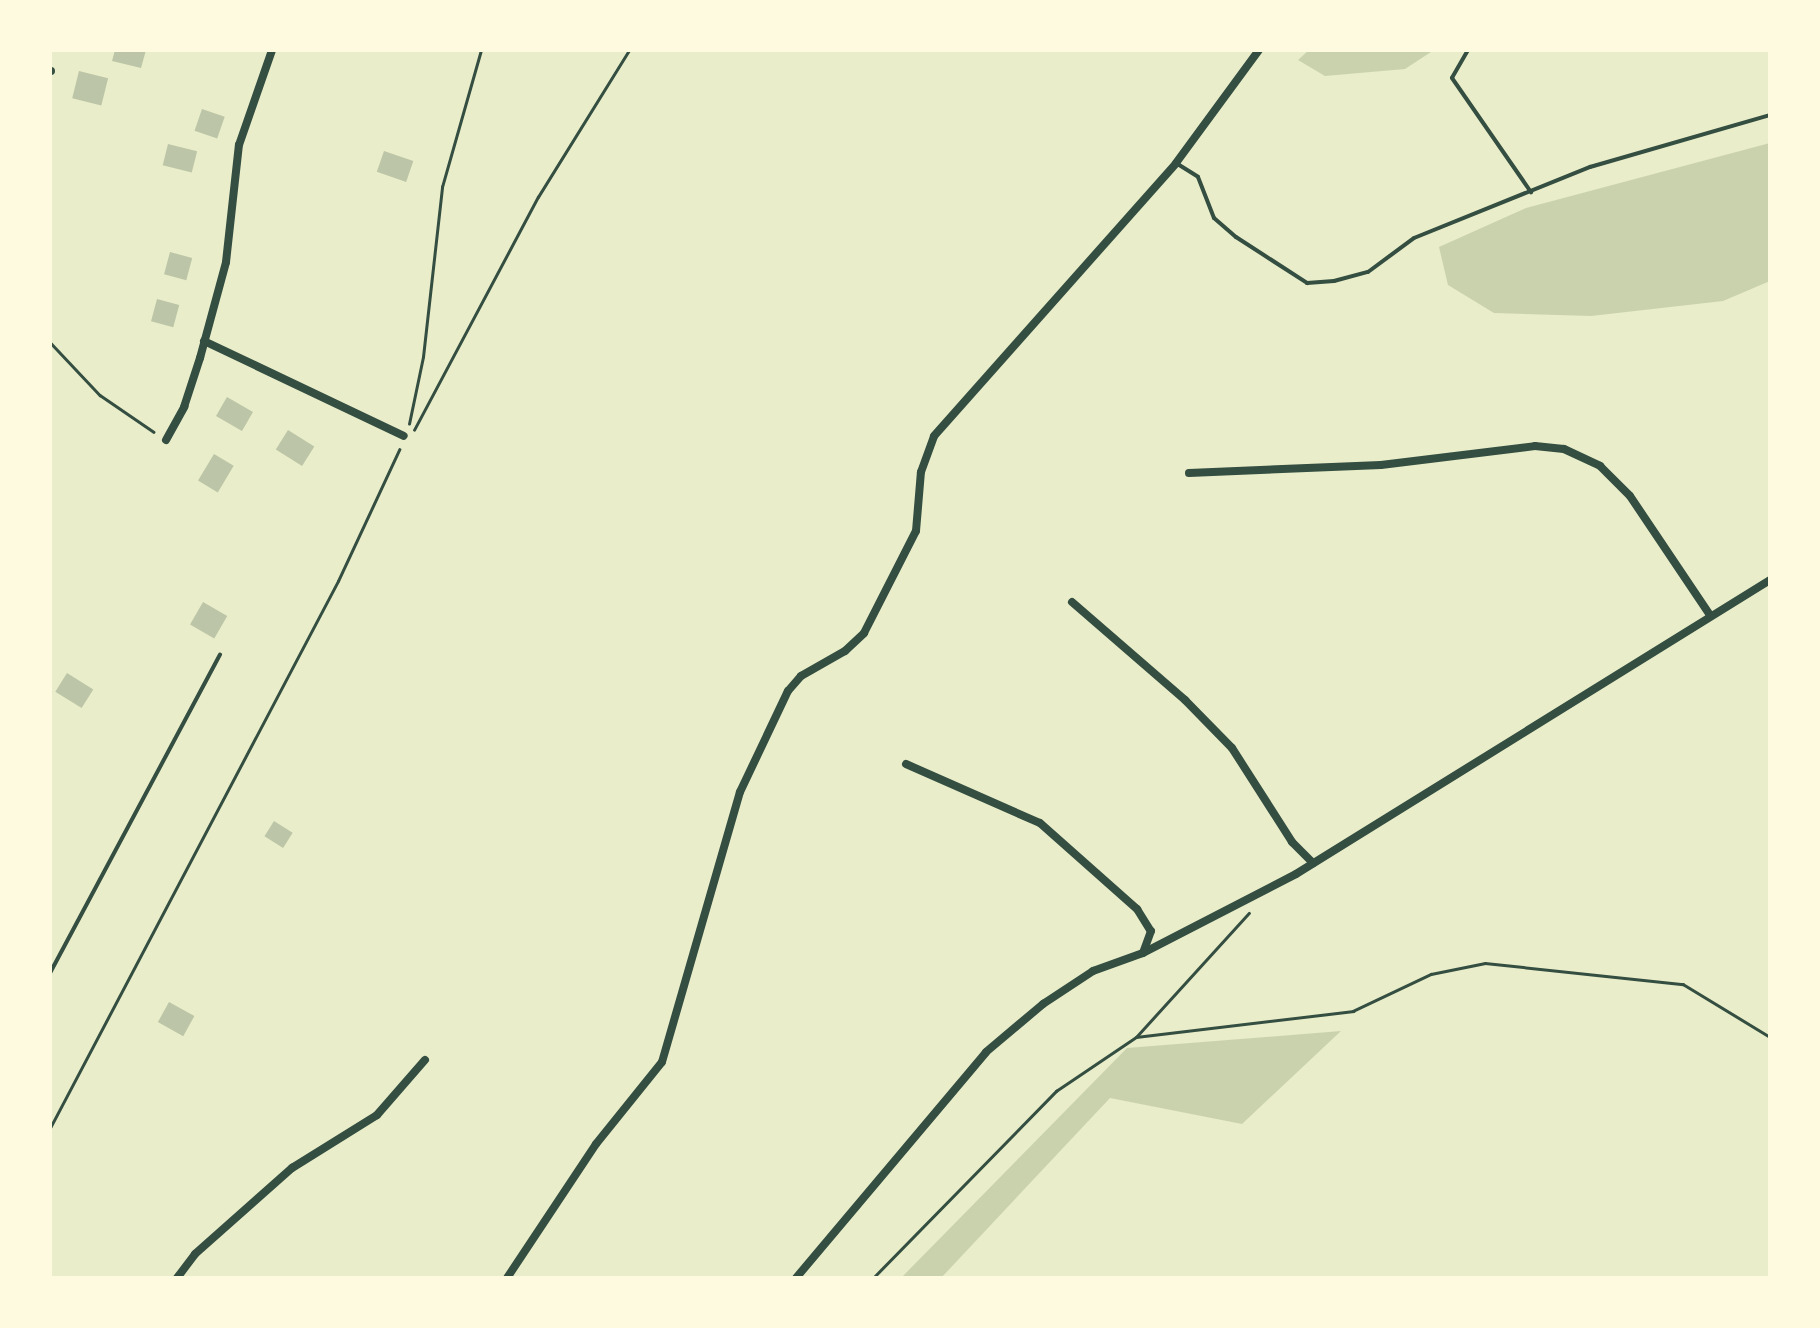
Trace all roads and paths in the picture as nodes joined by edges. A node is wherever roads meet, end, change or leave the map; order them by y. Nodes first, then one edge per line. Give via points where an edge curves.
1 (272, 50) edge
2 (481, 50) edge
3 (629, 50) edge
4 (1259, 50) edge
5 (1468, 50) edge
6 (1770, 114) edge
7 (1176, 163) junction
8 (1531, 192) junction
9 (204, 341) junction
10 (50, 342) edge
11 (414, 429) dead end
12 (166, 440) joint
13 (404, 441) junction
14 (394, 461) junction
15 (1189, 473) dead end
16 (1770, 580) edge
17 (1072, 602) dead end
18 (1710, 615) junction
19 (220, 655) dead end
20 (906, 764) dead end
21 (1313, 863) junction
22 (1251, 911) dead end
23 (1143, 953) junction
24 (50, 973) edge
25 (1770, 1037) edge
26 (1136, 1038) junction
27 (425, 1060) dead end
28 (50, 1128) edge
29 (177, 1278) edge
30 (507, 1278) edge
31 (796, 1278) edge
32 (873, 1278) edge

1 - 9 street via 238,145 226,262
2 - 13 path via 442,187 423,357
3 - 11 path via 538,198
4 - 7 street
5 - 8 lane via 1452,78
6 - 8 lane via 1590,167
7 - 8 lane via 1198,178 1214,218 1308,283 1368,272 1414,238
7 - 30 street via 934,436 921,472 916,531 864,633 788,691 740,792 662,1062 596,1144
9 - 12 street
9 - 13 street
10 - 12 path via 100,395
13 - 14 path
13 - 14 path
14 - 28 path via 338,582
15 - 18 street via 1564,449 1600,466 1630,496
16 - 18 street
17 - 21 street via 1232,748 1292,842
18 - 21 street
19 - 24 lane
20 - 23 street via 1040,823 1137,910 1151,931
21 - 23 street
22 - 26 path
23 - 31 street via 1093,971 986,1052
25 - 26 path via 1683,984 1485,963 1430,974 1352,1010
26 - 32 path via 1056,1091
27 - 29 street via 377,1115 292,1168

